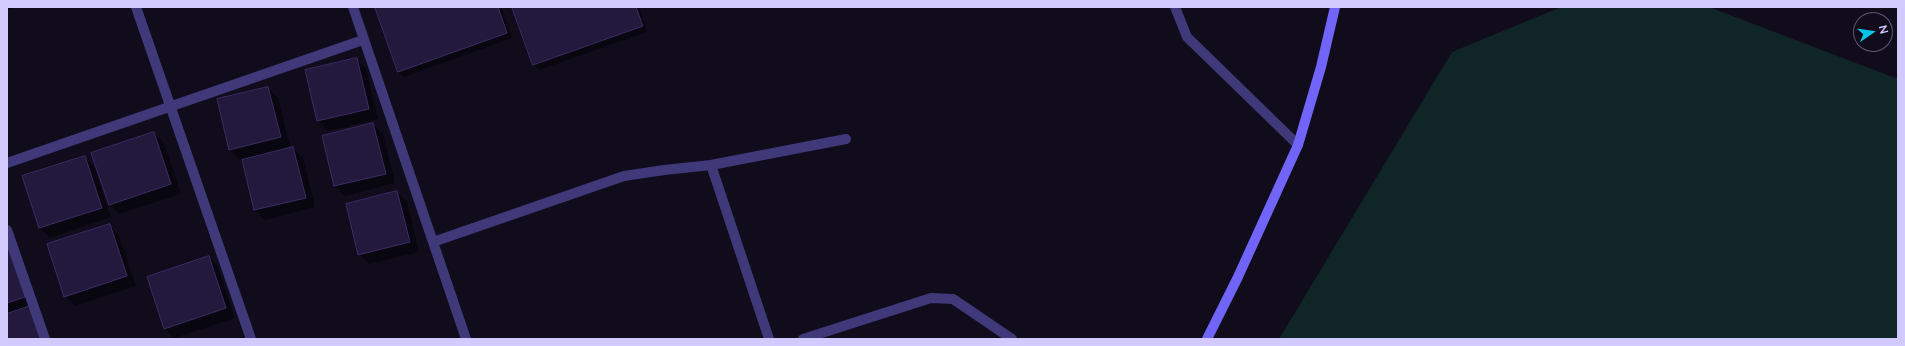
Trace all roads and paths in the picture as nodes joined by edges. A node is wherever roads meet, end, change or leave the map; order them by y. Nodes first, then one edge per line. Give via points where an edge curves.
1 (136, 7) edge
2 (353, 7) edge
3 (1175, 7) edge
4 (1335, 7) edge
5 (363, 40) junction
6 (170, 106) junction
7 (846, 139) dead end
8 (1298, 145) junction
9 (7, 163) edge
10 (711, 165) junction
11 (7, 230) edge
12 (433, 242) junction
13 (45, 339) edge
14 (251, 339) edge
15 (466, 339) edge
16 (769, 339) edge
17 (803, 339) edge
18 (1012, 339) edge
19 (1207, 339) edge

1 - 6 street
2 - 5 street
3 - 8 street via 1187,37
4 - 8 street via 1321,67
5 - 6 street
5 - 12 street
6 - 9 street
6 - 14 street
7 - 10 street
8 - 19 street
10 - 12 street via 624,176
10 - 16 street
11 - 13 street
12 - 15 street
17 - 18 street via 931,298 953,299

